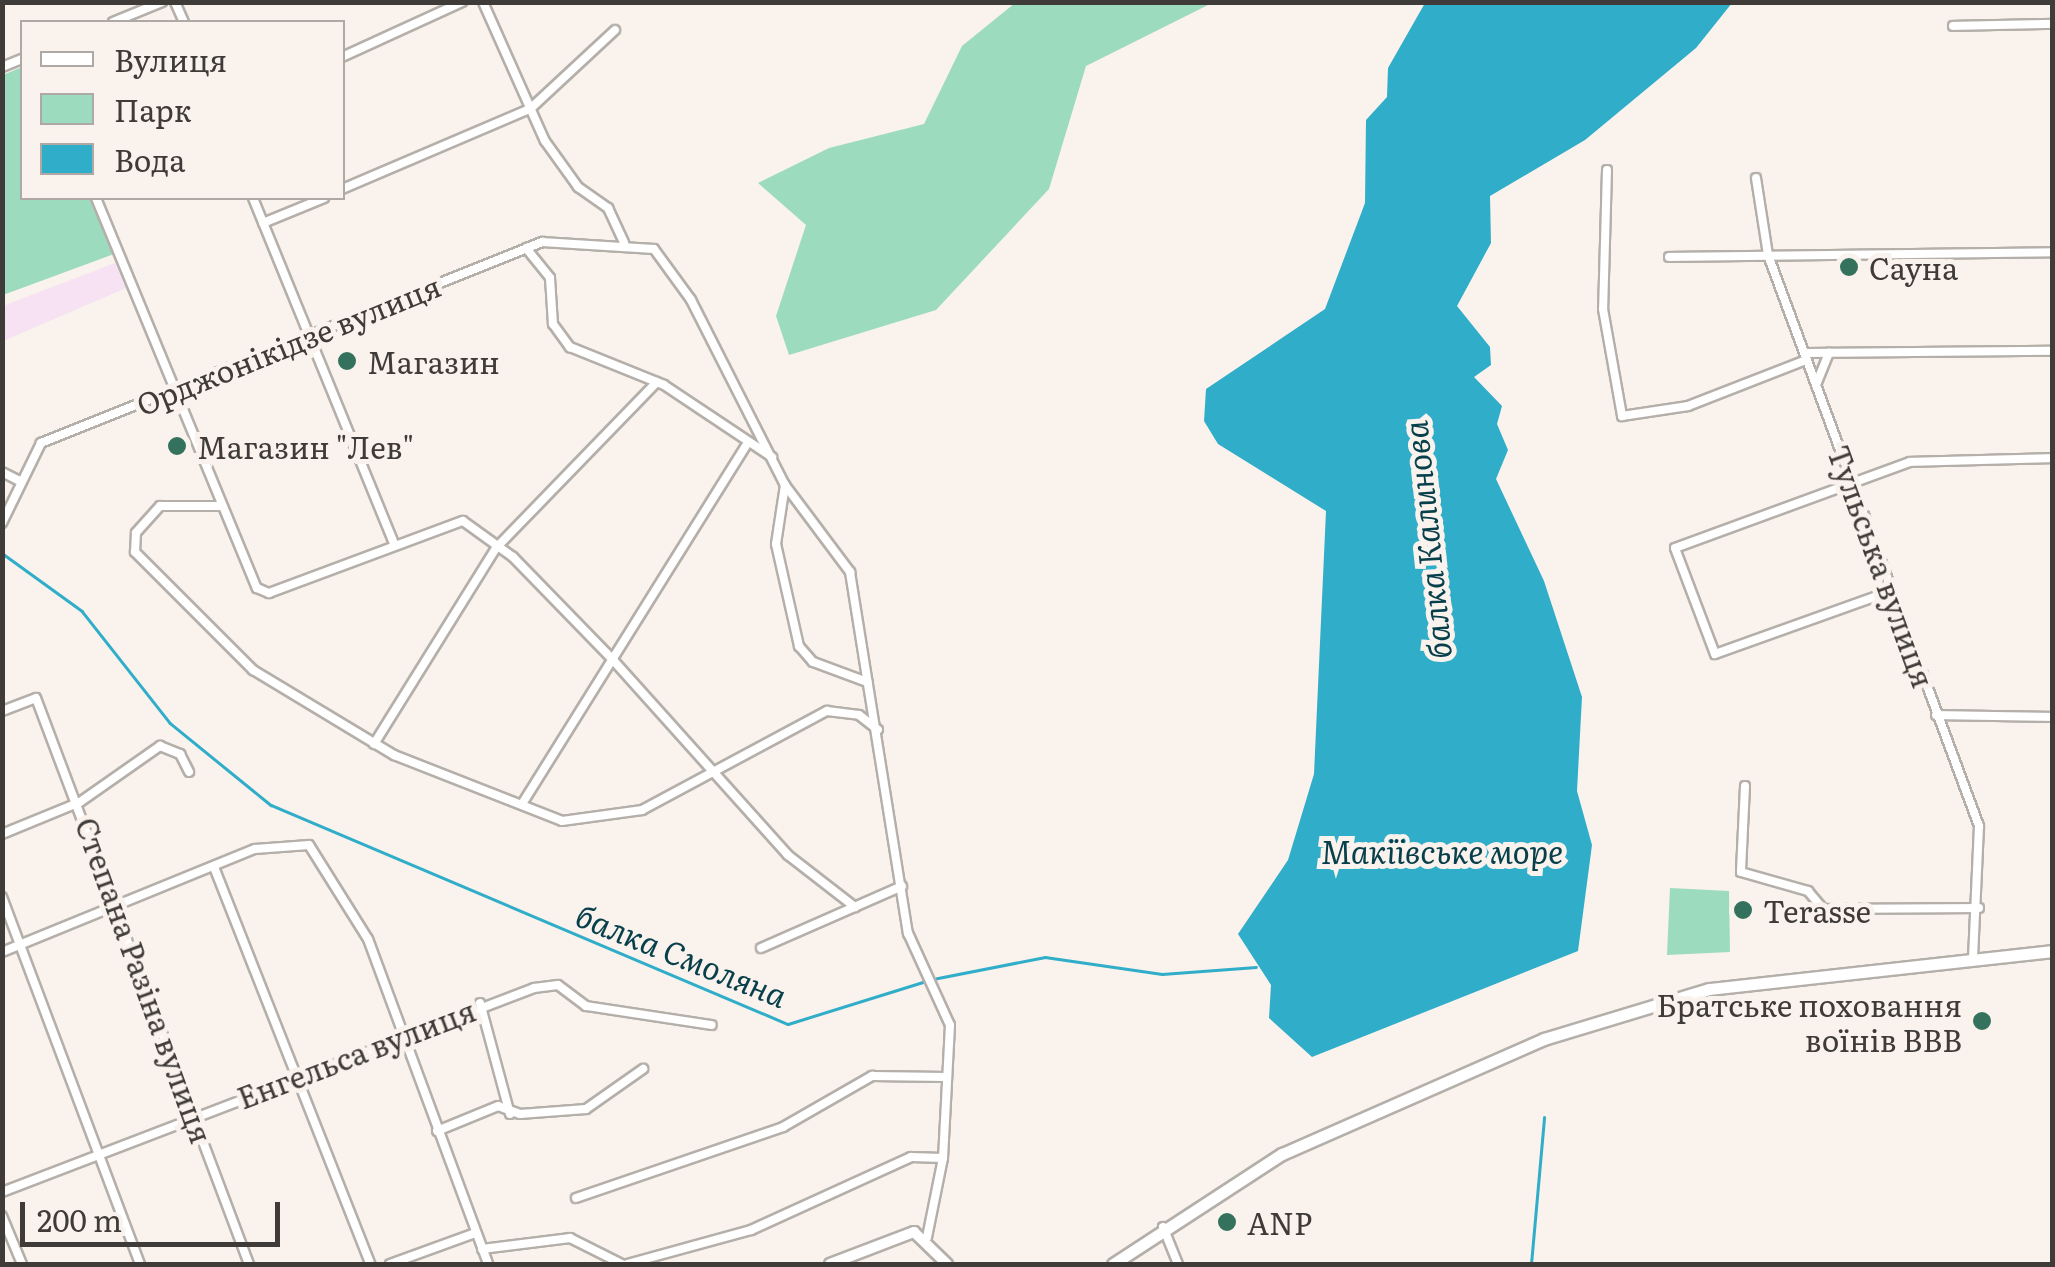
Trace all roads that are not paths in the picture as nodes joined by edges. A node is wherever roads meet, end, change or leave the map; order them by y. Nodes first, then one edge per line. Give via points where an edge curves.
1 (162, 2) edge
2 (462, 2) edge
3 (482, 2) edge
4 (118, 20) edge
5 (2052, 24) edge
6 (1954, 26) dead end
7 (615, 30) dead end
8 (345, 56) edge
9 (530, 109) junction
10 (1606, 170) dead end
11 (1756, 178) dead end
12 (345, 189) edge
13 (97, 200) edge
14 (254, 200) edge
15 (319, 200) edge
16 (264, 224) junction
17 (624, 243) junction
18 (526, 248) junction
19 (2052, 252) edge
20 (1768, 255) junction
21 (1669, 257) dead end
22 (309, 336) junction
23 (2052, 350) edge
24 (1829, 354) junction
25 (1806, 356) junction
26 (656, 382) junction
27 (1816, 385) junction
28 (173, 391) junction
29 (746, 446) junction
30 (773, 458) junction
31 (2052, 458) edge
32 (2, 472) edge
33 (18, 480) junction
34 (1852, 483) junction
35 (786, 484) junction
36 (222, 506) junction
37 (2, 523) edge
38 (394, 544) junction
39 (498, 546) junction
40 (1891, 591) junction
41 (614, 660) junction
42 (867, 682) junction
43 (2, 711) edge
44 (1936, 715) junction
45 (2052, 717) edge
46 (878, 730) junction
47 (374, 744) junction
48 (189, 772) dead end
49 (716, 774) junction
50 (1745, 786) dead end
51 (80, 802) junction
52 (522, 804) junction
53 (2, 834) edge
54 (214, 867) junction
55 (902, 886) junction
56 (2, 897) edge
57 (118, 906) junction
58 (855, 907) junction
59 (1980, 908) junction
60 (21, 944) junction
61 (761, 948) dead end
62 (2, 952) edge
63 (2052, 952) edge
64 (1974, 957) junction
65 (480, 1003) junction
66 (712, 1025) dead end
67 (400, 1033) junction
68 (643, 1069) dead end
69 (297, 1076) junction
70 (946, 1077) junction
71 (510, 1114) junction
72 (195, 1116) junction
73 (437, 1131) junction
74 (98, 1155) junction
75 (944, 1158) junction
76 (2, 1192) edge
77 (576, 1198) dead end
78 (2, 1216) edge
79 (1163, 1227) junction
80 (475, 1232) junction
81 (927, 1237) junction
82 (482, 1250) junction
83 (22, 1264) edge
84 (140, 1264) edge
85 (248, 1264) edge
86 (370, 1264) edge
87 (390, 1264) edge
88 (488, 1264) edge
89 (625, 1264) edge
90 (830, 1264) edge
91 (946, 1264) edge
92 (1113, 1264) edge
93 (1178, 1264) edge

1 - 4 street
2 - 8 street
3 - 9 street
5 - 6 street
7 - 9 street
9 - 12 street
9 - 17 street via 563,170 608,208
10 - 25 street via 1603,309 1622,416 1688,406
11 - 20 street, Тульська вулиця
13 - 28 street
14 - 16 street
15 - 16 street
16 - 22 street
17 - 18 street, Орджонікідзе вулиця
17 - 30 street via 654,249 691,300
18 - 22 street, Орджонікідзе вулиця
18 - 26 street via 550,278 552,324 570,347
19 - 20 street
20 - 21 street
20 - 25 street, Тульська вулиця
22 - 28 street, Орджонікідзе вулиця
22 - 38 street
23 - 24 street
24 - 25 street
24 - 27 street
25 - 27 street, Тульська вулиця
26 - 29 street
26 - 39 street
27 - 34 street, Тульська вулиця
28 - 33 street, Орджонікідзе вулиця via 41,443
28 - 36 street
29 - 30 street
29 - 41 street
30 - 35 street
31 - 34 street via 1910,462
32 - 33 street
33 - 37 street, Орджонікідзе вулиця
34 - 40 street, Тульська вулиця
34 - 40 street via 1676,548 1715,654
35 - 42 street via 850,572
35 - 42 street via 776,544 799,646 813,662
36 - 38 street via 263,594
36 - 47 street via 160,506 136,533 134,552 253,670
38 - 39 street via 463,521
39 - 41 street
39 - 47 street
40 - 44 street, Тульська вулиця
41 - 49 street
41 - 52 street
42 - 46 street
43 - 51 street, Степана Разіна вулиця via 36,698
44 - 45 street
44 - 59 street, Тульська вулиця via 1979,826
46 - 49 street via 828,711
46 - 55 street
47 - 52 street
48 - 51 street via 180,754 160,746
49 - 52 street via 642,810 562,822
49 - 58 street via 788,855
50 - 59 street via 1741,872 1808,890 1824,909
51 - 53 street
51 - 57 street, Степана Разіна вулиця
54 - 57 street
54 - 67 street via 255,850 309,844 368,939
54 - 69 street
55 - 58 street
55 - 70 street via 922,965 950,1025
56 - 60 street
57 - 60 street
57 - 72 street, Степана Разіна вулиця
58 - 61 street
59 - 64 street, Тульська вулиця
60 - 62 street
60 - 74 street
63 - 64 main road
64 - 79 main road via 1709,989 1544,1039 1346,1121
65 - 66 street, Енгельса вулиця via 558,985 586,1006
65 - 67 street, Енгельса вулиця
65 - 71 street
67 - 69 street, Енгельса вулиця
67 - 73 street
68 - 71 street via 586,1108
69 - 72 street, Енгельса вулиця
69 - 86 street
70 - 75 street
70 - 77 street via 872,1076 783,1127
71 - 73 street via 498,1106
72 - 74 street, Енгельса вулиця
72 - 85 street, Степана Разіна вулиця
73 - 80 street
74 - 76 street, Енгельса вулиця
74 - 84 street
75 - 81 street
75 - 89 street via 911,1157 761,1226
78 - 83 street
79 - 92 main road
79 - 93 street
80 - 82 street
80 - 87 street
81 - 90 street via 896,1235
81 - 91 street
82 - 88 street
82 - 89 street via 570,1238

